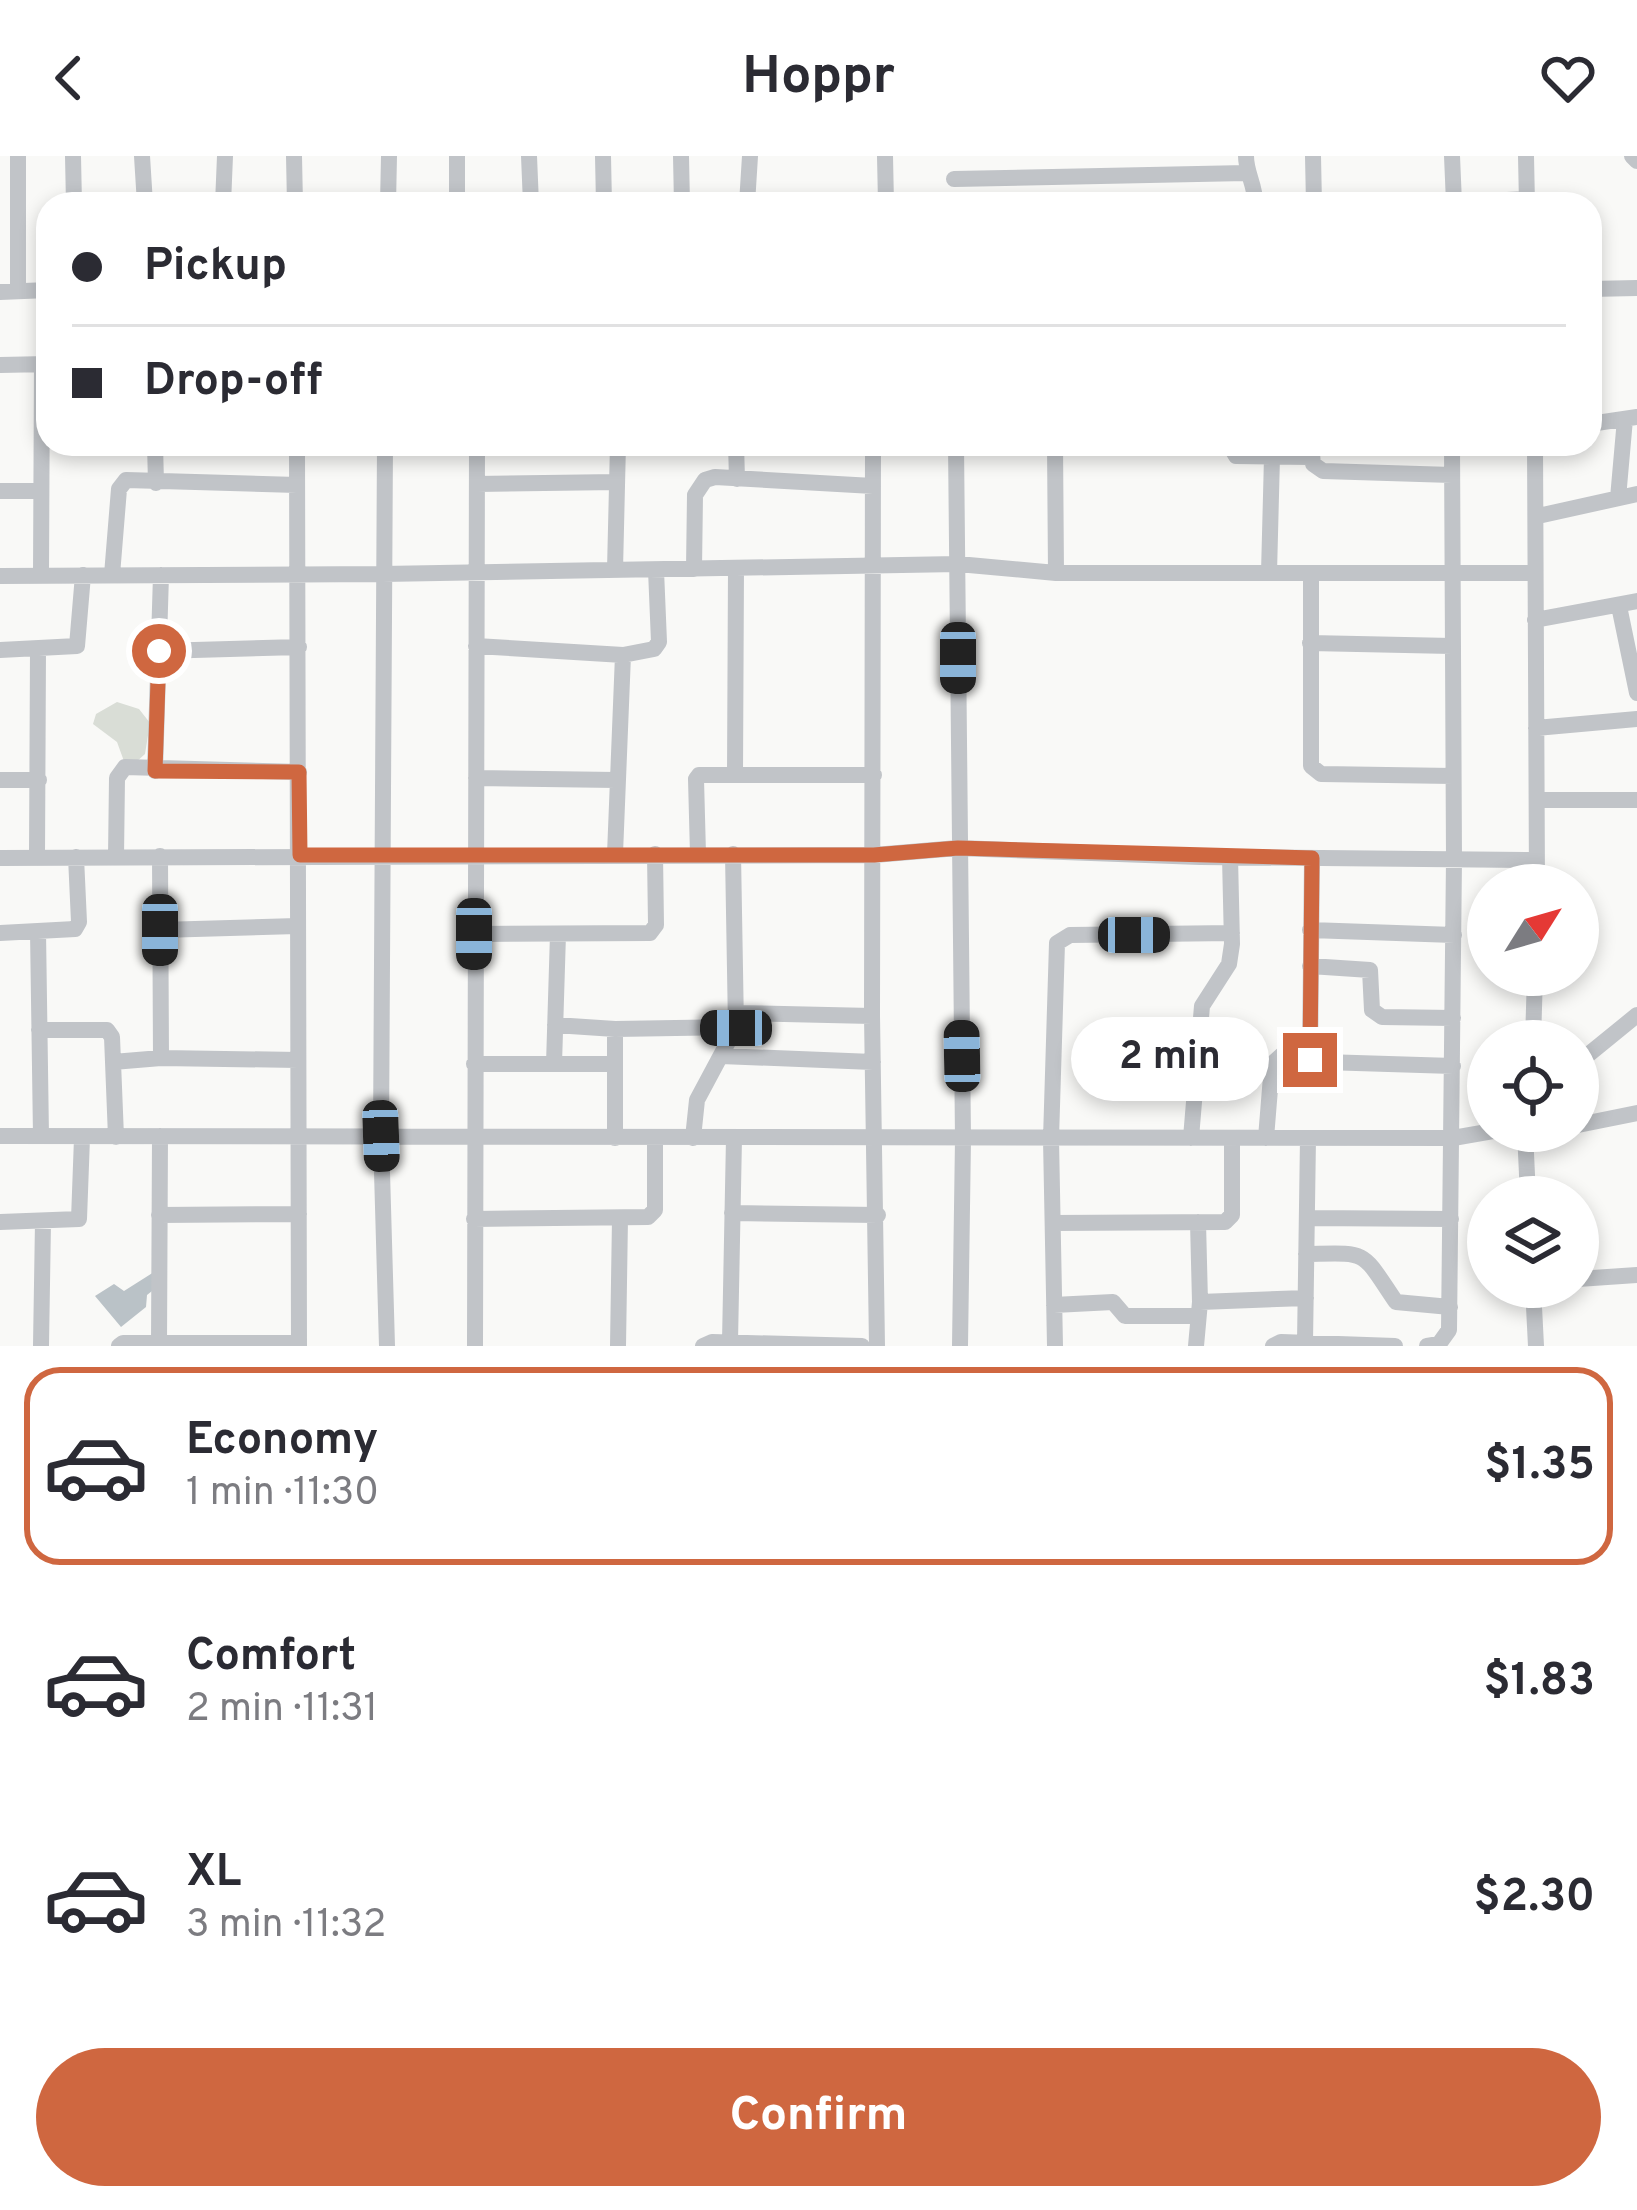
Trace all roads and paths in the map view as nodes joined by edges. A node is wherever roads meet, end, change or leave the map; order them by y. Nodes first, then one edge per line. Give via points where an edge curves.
1 (18, 156) edge
2 (73, 156) edge
3 (142, 156) edge
4 (225, 156) edge
5 (294, 156) edge
6 (389, 156) edge
7 (457, 156) edge
8 (529, 156) edge
9 (603, 156) edge
10 (681, 156) edge
11 (750, 156) edge
12 (885, 156) edge
13 (954, 156) edge
14 (1038, 156) edge
15 (1103, 156) edge
16 (1313, 156) edge
17 (1452, 156) edge
18 (1526, 156) edge
19 (1246, 165) edge
20 (1101, 177) junction
21 (1038, 178) junction
22 (954, 179) junction
23 (74, 192) edge
24 (144, 192) edge
25 (224, 192) edge
26 (295, 192) edge
27 (388, 192) edge
28 (457, 192) edge
29 (530, 192) edge
30 (604, 192) edge
31 (682, 192) edge
32 (748, 192) edge
33 (886, 192) edge
34 (954, 192) edge
35 (1314, 192) edge
36 (1454, 192) edge
37 (1527, 192) edge
38 (1637, 288) edge
39 (1602, 289) edge
40 (9, 292) edge
41 (36, 364) edge
42 (0, 365) edge
43 (1631, 418) edge
44 (42, 456) edge
45 (155, 456) edge
46 (297, 456) edge
47 (385, 456) edge
48 (477, 456) edge
49 (618, 456) edge
50 (736, 456) edge
51 (874, 456) edge
52 (956, 456) edge
53 (1055, 456) edge
54 (1237, 456) edge
55 (1277, 456) edge
56 (1314, 456) edge
57 (1452, 456) edge
58 (1536, 456) edge
59 (1272, 457) junction
60 (1452, 475) junction
61 (736, 479) junction
62 (617, 482) junction
63 (156, 484) junction
64 (477, 484) junction
65 (297, 485) junction
66 (873, 486) junction
67 (0, 491) edge
68 (41, 491) junction
69 (1637, 494) edge
70 (1618, 498) junction
71 (1538, 516) junction
72 (958, 564) junction
73 (874, 566) junction
74 (736, 568) junction
75 (656, 569) junction
76 (694, 569) junction
77 (614, 570) junction
78 (1056, 572) junction
79 (476, 573) junction
80 (1269, 573) junction
81 (1311, 573) junction
82 (1452, 573) junction
83 (1535, 573) junction
84 (297, 574) junction
85 (383, 574) junction
86 (0, 575) edge
87 (41, 575) junction
88 (82, 575) junction
89 (112, 575) junction
90 (161, 575) junction
91 (1628, 604) edge
92 (1535, 620) junction
93 (1310, 643) junction
94 (476, 646) junction
95 (1452, 646) junction
96 (299, 647) junction
97 (0, 650) edge
98 (38, 650) junction
99 (159, 651) junction
100 (623, 655) junction
101 (1637, 693) edge
102 (1637, 719) edge
103 (1536, 728) junction
104 (155, 771) junction
105 (299, 772) junction
106 (735, 774) junction
107 (874, 775) junction
108 (1453, 776) junction
109 (476, 778) junction
110 (616, 779) junction
111 (0, 780) edge
112 (39, 780) junction
113 (1537, 800) junction
114 (1637, 800) edge
115 (958, 848) junction
116 (385, 854) junction
117 (476, 854) junction
118 (615, 854) junction
119 (655, 854) junction
120 (698, 854) junction
121 (733, 854) junction
122 (300, 855) junction
123 (874, 855) junction
124 (116, 856) junction
125 (160, 856) junction
126 (37, 857) junction
127 (76, 857) junction
128 (1230, 857) junction
129 (0, 858) edge
130 (1312, 858) junction
131 (1454, 859) junction
132 (1538, 860) junction
133 (1538, 864) edge
134 (298, 926) junction
135 (160, 930) junction
136 (1310, 930) junction
137 (38, 931) junction
138 (0, 932) edge
139 (1232, 933) junction
140 (474, 934) junction
141 (558, 934) junction
142 (1454, 934) junction
143 (1310, 966) junction
144 (1637, 1015) edge
145 (872, 1016) junction
146 (1453, 1018) junction
147 (736, 1020) junction
148 (555, 1024) junction
149 (615, 1029) junction
150 (40, 1030) junction
151 (1599, 1046) edge
152 (721, 1056) junction
153 (161, 1058) junction
154 (298, 1060) junction
155 (1310, 1060) junction
156 (113, 1062) junction
157 (873, 1062) junction
158 (474, 1064) junction
159 (554, 1064) junction
160 (615, 1064) junction
161 (1453, 1066) junction
162 (1637, 1113) edge
163 (1599, 1121) edge
164 (0, 1136) edge
165 (41, 1136) junction
166 (160, 1136) junction
167 (299, 1136) junction
168 (381, 1136) junction
169 (1467, 1136) edge
170 (116, 1137) junction
171 (473, 1137) junction
172 (82, 1138) junction
173 (615, 1138) junction
174 (655, 1138) junction
175 (694, 1138) junction
176 (734, 1138) junction
177 (1190, 1138) junction
178 (1232, 1138) junction
179 (1266, 1138) junction
180 (1308, 1138) junction
181 (1453, 1138) junction
182 (876, 1139) junction
183 (963, 1139) junction
184 (1051, 1139) junction
185 (732, 1213) junction
186 (299, 1214) junction
187 (159, 1215) junction
188 (878, 1215) junction
189 (620, 1217) junction
190 (1306, 1218) junction
191 (1451, 1219) junction
192 (474, 1220) junction
193 (0, 1222) edge
194 (43, 1222) junction
195 (1198, 1222) junction
196 (1053, 1223) junction
197 (1306, 1254) junction
198 (1637, 1275) edge
199 (1599, 1278) edge
200 (1306, 1298) junction
201 (1054, 1306) junction
202 (1450, 1306) junction
203 (1534, 1308) edge
204 (1199, 1309) junction
205 (1448, 1341) edge
206 (730, 1342) junction
207 (1305, 1342) junction
208 (159, 1344) edge
209 (298, 1345) edge
210 (41, 1346) edge
211 (119, 1346) edge
212 (387, 1346) edge
213 (475, 1346) edge
214 (618, 1346) edge
215 (703, 1346) edge
216 (862, 1346) edge
217 (877, 1346) edge
218 (960, 1346) edge
219 (1054, 1346) edge
220 (1196, 1346) edge
221 (1273, 1346) edge
222 (1395, 1346) edge
223 (1427, 1346) edge
224 (1536, 1346) edge

1 - 40 street
2 - 23 street
3 - 24 street
4 - 25 street
5 - 26 street
6 - 27 street
7 - 28 street
8 - 29 street
9 - 30 street
10 - 31 street
11 - 32 street
12 - 33 street
13 - 22 street
14 - 21 street
15 - 20 street
16 - 35 street
17 - 36 street
18 - 37 street
19 - 20 street
20 - 21 street
21 - 22 street
22 - 34 street
38 - 39 street
41 - 42 street
43 - 70 street
44 - 68 street
45 - 63 street
46 - 65 street
47 - 85 street
48 - 64 street
49 - 62 street
50 - 61 street
51 - 66 street
52 - 72 street
53 - 78 street
54 - 59 street
55 - 59 street
56 - 60 street via 1323,471
57 - 60 street
58 - 71 street
59 - 80 street
60 - 82 street
61 - 66 street
61 - 76 street via 700,484
62 - 64 street
62 - 77 street
63 - 65 street
63 - 89 street via 122,484
64 - 79 street
65 - 84 street
66 - 73 street
67 - 68 street
68 - 87 street
69 - 70 street
70 - 71 street
71 - 83 street
72 - 73 street
72 - 78 street
72 - 115 street
73 - 74 street
73 - 107 street
74 - 76 street
74 - 106 street
75 - 76 street
75 - 77 street
75 - 100 street via 658,645
77 - 79 street
78 - 80 street
79 - 85 street
79 - 94 street
80 - 81 street
81 - 82 street
81 - 93 street
82 - 83 street
82 - 95 street
83 - 92 street
84 - 85 street
84 - 90 street
84 - 96 street
85 - 116 street
86 - 87 street
87 - 88 street
88 - 89 street
88 - 98 street via 80,642
89 - 90 street
90 - 99 street
91 - 92 street
91 - 101 street
92 - 103 street
93 - 95 street
93 - 108 street via 1309,760 1316,770
94 - 100 street
94 - 109 street
95 - 108 street
96 - 99 street
96 - 105 street
97 - 98 street
98 - 112 street
99 - 104 street
100 - 110 street
102 - 103 street
103 - 113 street
104 - 105 street
104 - 124 street via 118,773
105 - 122 street
106 - 107 street
106 - 120 street via 697,776
107 - 123 street
108 - 131 street
109 - 110 street
109 - 117 street
110 - 118 street
111 - 112 street
112 - 126 street
113 - 114 street
113 - 132 street
115 - 123 street
115 - 128 street
115 - 183 street
116 - 117 street
116 - 122 street
116 - 168 street
117 - 118 street
117 - 140 street
118 - 119 street
119 - 120 street
119 - 141 street via 650,933
120 - 121 street
121 - 123 street
121 - 147 street
122 - 125 street
122 - 134 street
123 - 145 street
124 - 125 street
124 - 127 street
125 - 135 street
126 - 127 street
126 - 129 street
127 - 137 street via 78,926
128 - 130 street
128 - 139 street
130 - 131 street
130 - 136 street
131 - 132 street
131 - 142 street
132 - 133 street
134 - 135 street
134 - 154 street
135 - 153 street
136 - 142 street
136 - 143 street
137 - 138 street
137 - 150 street
139 - 177 street via 1229,964 1202,1006
139 - 184 street via 1059,940
140 - 141 street
140 - 158 street
141 - 148 street
142 - 146 street
143 - 146 street via 1370,970 1372,1010 1382,1017
143 - 155 street
144 - 151 street
145 - 147 street
145 - 157 street
146 - 161 street
147 - 149 street
147 - 152 street
148 - 149 street
148 - 159 street
149 - 160 street
150 - 156 street via 107,1030
150 - 165 street
152 - 157 street
152 - 175 street via 697,1100
153 - 154 street
153 - 156 street
154 - 167 street
155 - 161 street
155 - 179 street via 1274,1060
156 - 170 street
157 - 182 street
158 - 159 street
158 - 171 street
159 - 160 street
160 - 173 street
161 - 181 street
162 - 163 street
164 - 165 street
165 - 172 street
166 - 167 street
166 - 170 street
166 - 187 street
167 - 168 street
167 - 186 street
168 - 171 street
168 - 212 street
169 - 181 street
170 - 172 street
171 - 173 street
171 - 192 street
172 - 194 street via 79,1219
173 - 174 street
174 - 175 street
174 - 189 street via 654,1213
175 - 176 street
176 - 182 street
176 - 185 street
177 - 178 street
177 - 184 street
178 - 179 street
178 - 195 street via 1232,1215
179 - 180 street
180 - 181 street
180 - 190 street
181 - 191 street
182 - 183 street
182 - 188 street
183 - 184 street
183 - 218 street
184 - 196 street
185 - 188 street
185 - 206 street
186 - 187 street
186 - 209 street
187 - 208 street
188 - 217 street
189 - 192 street
189 - 214 street
190 - 191 street
190 - 197 street
191 - 202 street
192 - 213 street
193 - 194 street
194 - 210 street
195 - 196 street
195 - 204 street
196 - 201 street
197 - 200 street
197 - 202 street via 1358,1253 1396,1302
198 - 199 street
200 - 204 street
200 - 207 street
201 - 204 street via 1113,1302 1125,1316
201 - 219 street
202 - 205 street
203 - 224 street
204 - 220 street
205 - 223 street
206 - 215 street
206 - 216 street
207 - 221 street
207 - 222 street
208 - 209 street
208 - 211 street

